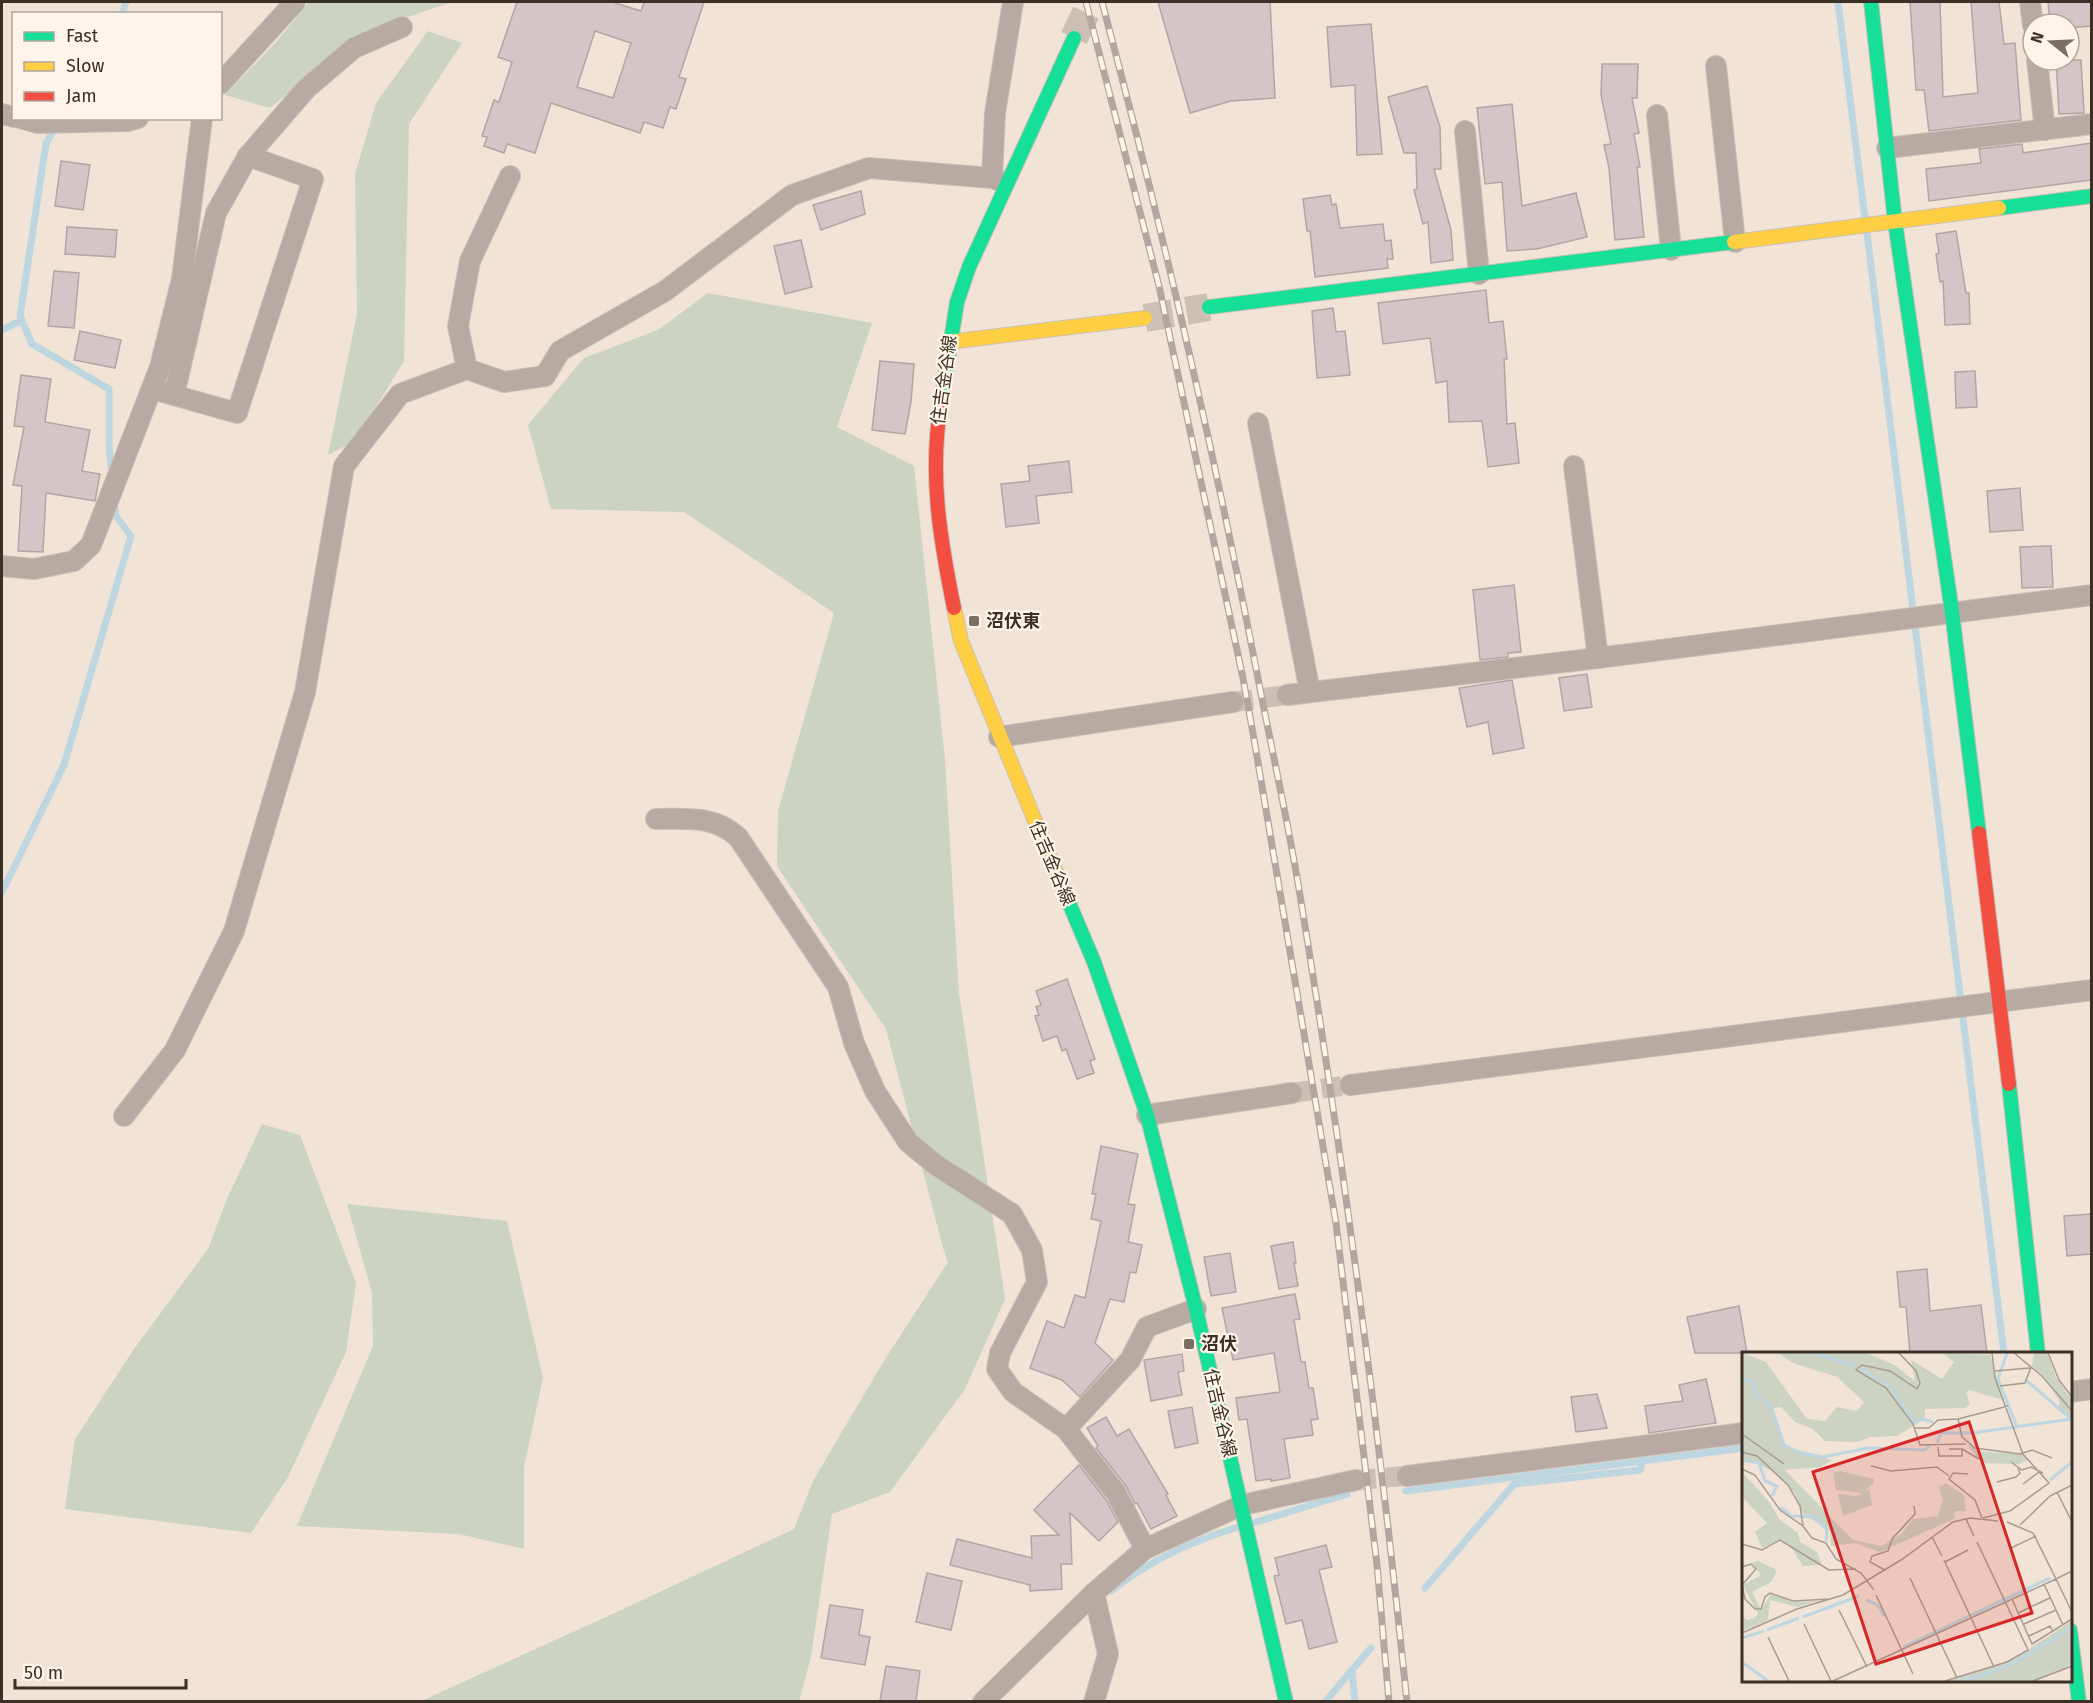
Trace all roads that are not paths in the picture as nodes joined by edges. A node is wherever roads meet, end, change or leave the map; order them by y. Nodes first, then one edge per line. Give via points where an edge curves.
1 (295, 2) edge
2 (1012, 2) edge
3 (1871, 2) edge
4 (402, 27) dead end
5 (1074, 38) tunnel mouth
6 (1716, 66) dead end
7 (2038, 72) edge
8 (222, 82) edge
9 (1657, 115) dead end
10 (28, 120) edge
11 (131, 120) edge
12 (202, 120) edge
13 (2091, 124) edge
14 (2045, 130) junction
15 (1465, 131) dead end
16 (1887, 148) junction
17 (248, 156) junction
18 (510, 176) dead end
19 (1000, 181) junction
20 (2091, 196) edge
21 (1895, 222) junction
22 (1735, 242) junction
23 (1671, 250) junction
24 (1479, 274) junction
25 (1209, 307) tunnel mouth
26 (1145, 318) tunnel mouth
27 (949, 342) junction
28 (467, 369) junction
29 (152, 390) junction
30 (174, 395) junction
31 (1258, 423) dead end
32 (1574, 466) dead end
33 (2, 566) edge
34 (2091, 595) edge
35 (1952, 612) junction
36 (1598, 658) junction
37 (1310, 692) junction
38 (1287, 695) tunnel mouth
39 (1233, 702) tunnel mouth
40 (999, 737) junction
41 (656, 819) dead end
42 (2091, 990) edge
43 (2000, 1001) junction
44 (1350, 1085) tunnel mouth
45 (1292, 1093) tunnel mouth
46 (1147, 1115) junction
47 (124, 1116) dead end
48 (1196, 1309) junction
49 (2038, 1352) edge
50 (2091, 1389) edge
51 (2072, 1392) edge
52 (1066, 1429) junction
53 (1742, 1433) edge
54 (1407, 1476) tunnel mouth
55 (1356, 1480) tunnel mouth
56 (1242, 1505) junction
57 (1145, 1549) junction
58 (1094, 1593) junction
59 (2072, 1646) edge
60 (983, 1701) edge
61 (1094, 1701) edge
62 (1286, 1701) edge
63 (2079, 1701) edge

1 - 8 street
2 - 19 street via 995,113
3 - 16 street
4 - 17 street via 354,48 306,89
5 - 19 street, 住吉金谷線
6 - 22 street
7 - 14 street
9 - 23 street
10 - 11 street
12 - 29 street via 182,279
13 - 14 street
14 - 16 street
15 - 24 street
16 - 21 street
17 - 30 street via 216,213
17 - 30 street via 314,179 237,412
18 - 28 street via 470,261 458,326
19 - 27 street, 住吉金谷線 via 957,302
19 - 28 street via 869,168 792,195 665,291 560,351 545,376 504,382
20 - 21 street
21 - 22 street
21 - 35 street
22 - 23 street
23 - 24 street
24 - 25 street
26 - 27 street
27 - 40 street, 住吉金谷線 via 936,433 935,483 943,552 961,641
28 - 47 street via 400,394 344,466 305,692 234,931 175,1050
29 - 30 street
29 - 33 street via 91,545 74,561 34,569
31 - 37 street
32 - 36 street
34 - 35 street
35 - 36 street
35 - 43 street
36 - 37 street
37 - 38 street
39 - 40 street
40 - 46 street, 住吉金谷線 via 1094,962
41 - 52 street via 701,819 726,826 738,837 837,987 854,1043 875,1091 908,1142 1012,1214 1032,1250 1037,1282 1000,1353 997,1369 1013,1392
42 - 43 street
43 - 44 street
43 - 49 street
45 - 46 street
46 - 48 street, 住吉金谷線
48 - 52 street via 1147,1327 1130,1360
48 - 56 street, 住吉金谷線
50 - 51 street
52 - 57 street via 1116,1493
53 - 54 street
55 - 56 street
56 - 57 street
56 - 62 street, 住吉金谷線
57 - 58 street
58 - 60 street
58 - 61 street via 1108,1654
59 - 63 street

